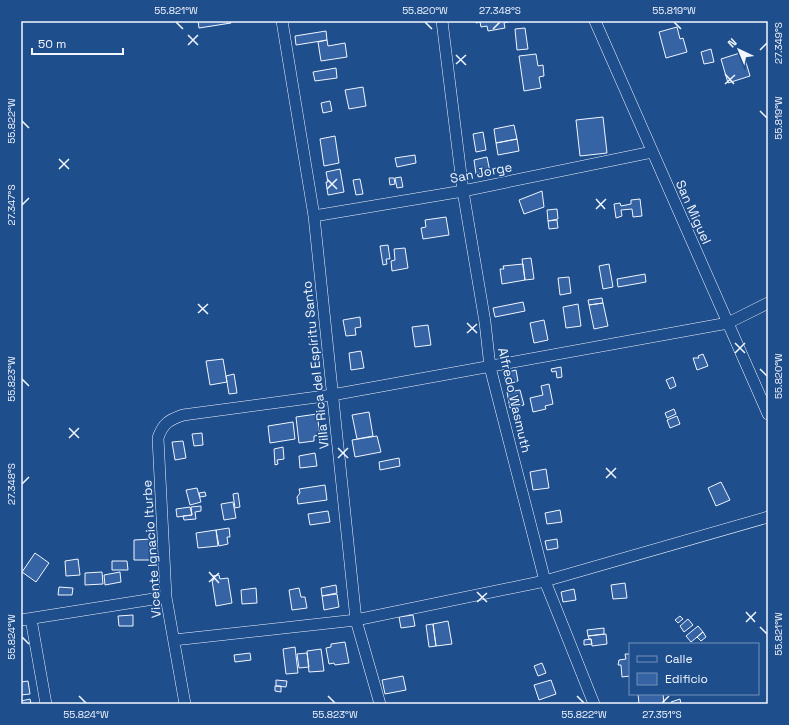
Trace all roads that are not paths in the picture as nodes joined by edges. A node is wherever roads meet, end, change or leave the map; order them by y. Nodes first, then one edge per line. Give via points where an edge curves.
1 (282, 21) edge
2 (442, 21) edge
3 (595, 21) edge
4 (652, 152) junction
5 (463, 190) junction
6 (314, 216) junction
7 (768, 303) edge
8 (728, 323) junction
9 (490, 366) junction
10 (332, 394) junction
11 (768, 414) edge
12 (768, 517) edge
13 (545, 581) junction
14 (166, 597) junction
15 (26, 620) edge
16 (356, 620) junction
17 (174, 640) junction
18 (46, 704) edge
19 (185, 704) edge
20 (380, 704) edge
21 (594, 704) edge

1 - 6 street, Villa Rica del Espíritu Santo
2 - 5 street, Alfredo Wasmuth
3 - 4 street, San Miguel
4 - 5 street, San Jorge
4 - 8 street, San Miguel
5 - 6 street, San Jorge
5 - 9 street, Alfredo Wasmuth
6 - 10 street, Villa Rica del Espíritu Santo
7 - 8 street
8 - 9 street
8 - 11 street, San Miguel
9 - 10 street
9 - 13 street, Alfredo Wasmuth
10 - 14 street, Vicente Ignacio Iturbe via 183,415 171,419 162,427 158,438
10 - 16 street, Villa Rica del Espíritu Santo
12 - 13 street
13 - 16 street
13 - 21 street, Alfredo Wasmuth
14 - 15 street
14 - 17 street, Vicente Ignacio Iturbe
15 - 18 street
16 - 17 street
16 - 20 street, Villa Rica del Espíritu Santo
17 - 19 street, Vicente Ignacio Iturbe

